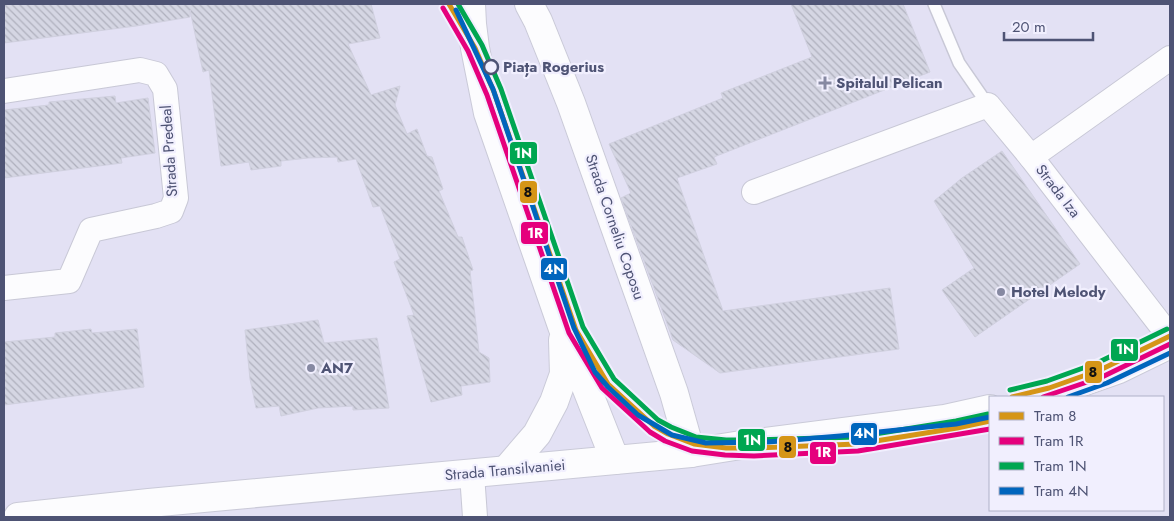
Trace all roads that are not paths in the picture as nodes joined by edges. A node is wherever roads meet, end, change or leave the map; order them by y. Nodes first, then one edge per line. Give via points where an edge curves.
1 (471, 4) edge
2 (529, 4) edge
3 (934, 4) edge
4 (1170, 58) edge
5 (4, 90) edge
6 (988, 105) junction
7 (1032, 157) junction
8 (754, 192) dead end
9 (4, 288) edge
10 (562, 326) junction
11 (1170, 337) edge
12 (1170, 344) edge
13 (1037, 396) edge
14 (989, 409) edge
15 (691, 453) junction
16 (615, 460) junction
17 (507, 469) junction
18 (472, 474) junction
19 (18, 517) edge
20 (475, 517) edge

1 - 10 main road via 475,48 488,113
2 - 15 main road, Strada Corneliu Coposu via 571,103 672,387
3 - 6 lane via 959,63
4 - 7 street, Strada Iza
5 - 9 street, Strada Predeal via 140,70 156,74 165,90 176,198 171,211 91,230 69,281
6 - 7 street
6 - 8 street
7 - 11 street, Strada Iza
10 - 16 main road
10 - 17 main road via 564,374 554,402 537,434
12 - 13 main road via 1119,369
14 - 15 main road, Strada Transilvaniei via 945,419
15 - 16 main road, Strada Transilvaniei
16 - 17 main road, Strada Transilvaniei
17 - 18 main road, Strada Transilvaniei
18 - 19 main road, Strada Transilvaniei
18 - 20 street

